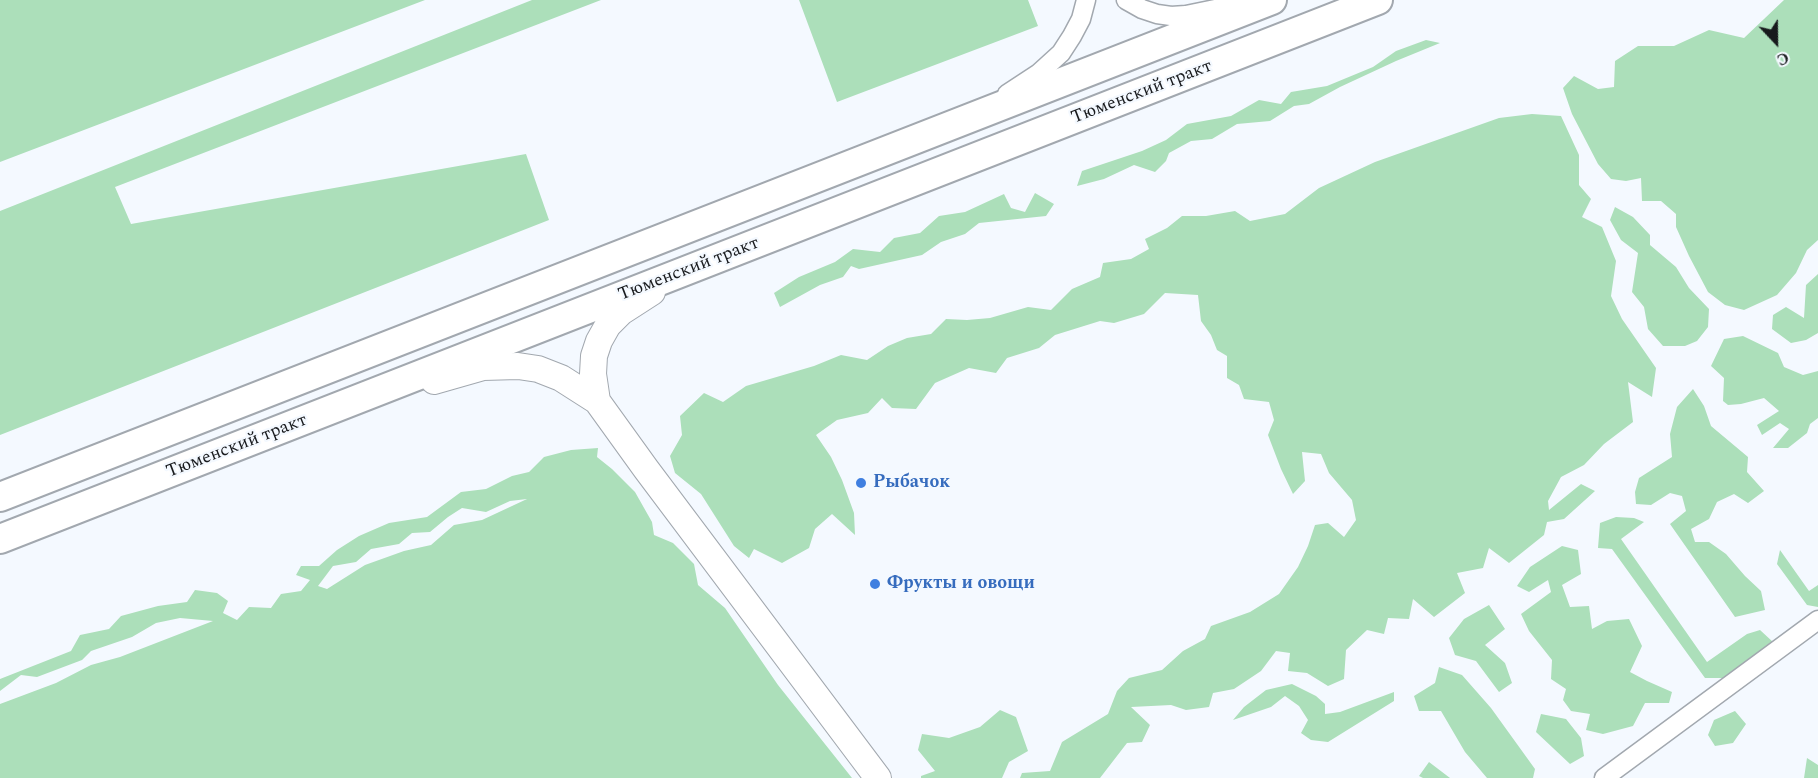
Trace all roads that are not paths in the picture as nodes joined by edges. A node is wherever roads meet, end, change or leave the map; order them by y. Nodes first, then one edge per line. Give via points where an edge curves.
1 (1086, 0) edge
2 (1126, 0) edge
3 (1258, 0) edge
4 (1272, 0) edge
5 (1378, 0) edge
6 (973, 117) junction
7 (693, 268) junction
8 (597, 401) junction
9 (340, 406) junction
10 (0, 497) edge
11 (0, 539) edge
12 (1818, 620) edge
13 (878, 778) edge
14 (1604, 778) edge

1 - 6 street via 1081,19 1061,53
2 - 3 street via 1142,9 1171,16
4 - 6 main road
5 - 7 main road, Тюменский тракт
6 - 10 main road
7 - 8 street via 621,312 608,325 594,356
7 - 9 main road, Тюменский тракт
8 - 9 street via 561,378 538,369 499,366
8 - 13 street
9 - 11 main road, Тюменский тракт
12 - 14 street

